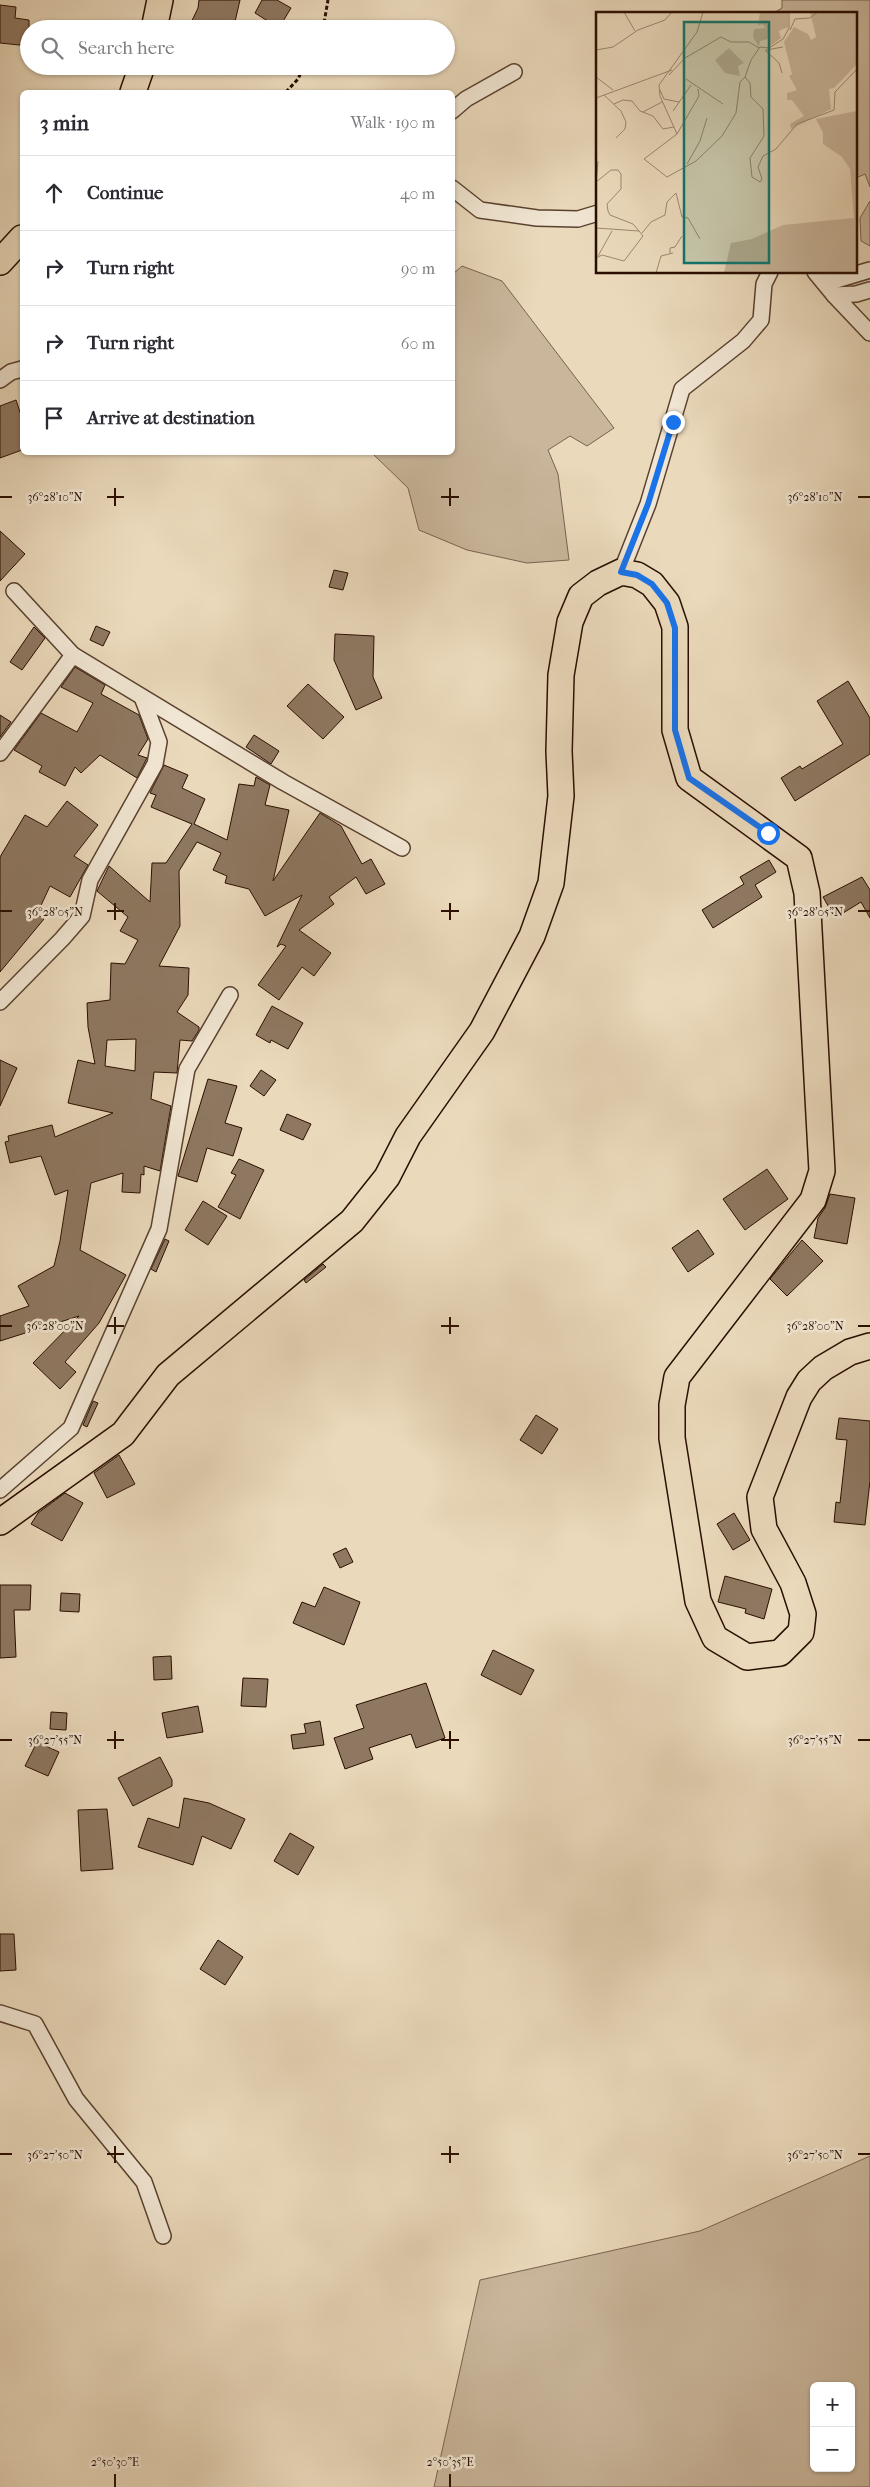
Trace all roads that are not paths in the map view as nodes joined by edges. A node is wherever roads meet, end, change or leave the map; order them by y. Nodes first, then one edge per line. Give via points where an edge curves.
1 (160, 0) edge
2 (156, 20) edge
3 (514, 72) dead end
4 (139, 75) edge
5 (134, 90) edge
6 (455, 108) edge
7 (455, 190) edge
8 (596, 214) edge
9 (20, 240) edge
10 (0, 262) edge
11 (870, 270) edge
12 (769, 274) edge
13 (817, 274) edge
14 (819, 274) edge
15 (857, 274) edge
16 (858, 274) edge
17 (870, 290) edge
18 (834, 295) junction
19 (870, 334) edge
20 (20, 370) edge
21 (0, 380) edge
22 (621, 572) junction
23 (14, 591) dead end
24 (73, 655) junction
25 (142, 697) junction
26 (0, 753) edge
27 (402, 848) dead end
28 (230, 995) dead end
29 (0, 1002) edge
30 (870, 1346) edge
31 (0, 1490) edge
32 (0, 1522) edge
33 (0, 2013) edge
34 (163, 2236) dead end

1 - 2 main road
3 - 6 street
4 - 5 main road
7 - 8 street via 480,210 536,218 578,219
9 - 10 main road
11 - 16 street
12 - 22 street via 764,284 761,320 743,341 682,389 648,504
13 - 18 street
14 - 15 street via 833,281
17 - 18 street
18 - 19 street
20 - 21 street
22 - 30 main road via 637,575 652,584 667,603 675,628 675,730 689,778 799,858 807,893 822,1171 813,1200 677,1377 672,1405 672,1438 698,1601 715,1638 747,1657 780,1653 801,1632 803,1614 793,1583 764,1529 760,1496 763,1488 809,1381 823,1368 850,1352
22 - 32 main road via 581,596 570,622 561,675 561,796 551,883 532,936 482,1031 408,1136 387,1177 352,1221 168,1375 122,1434
23 - 24 street
24 - 25 street
24 - 26 street
25 - 27 street via 283,782
25 - 29 street via 159,742 155,764 90,880 82,916
28 - 31 street via 187,1069 159,1229 71,1428
33 - 34 street via 35,2024 76,2099 144,2182

